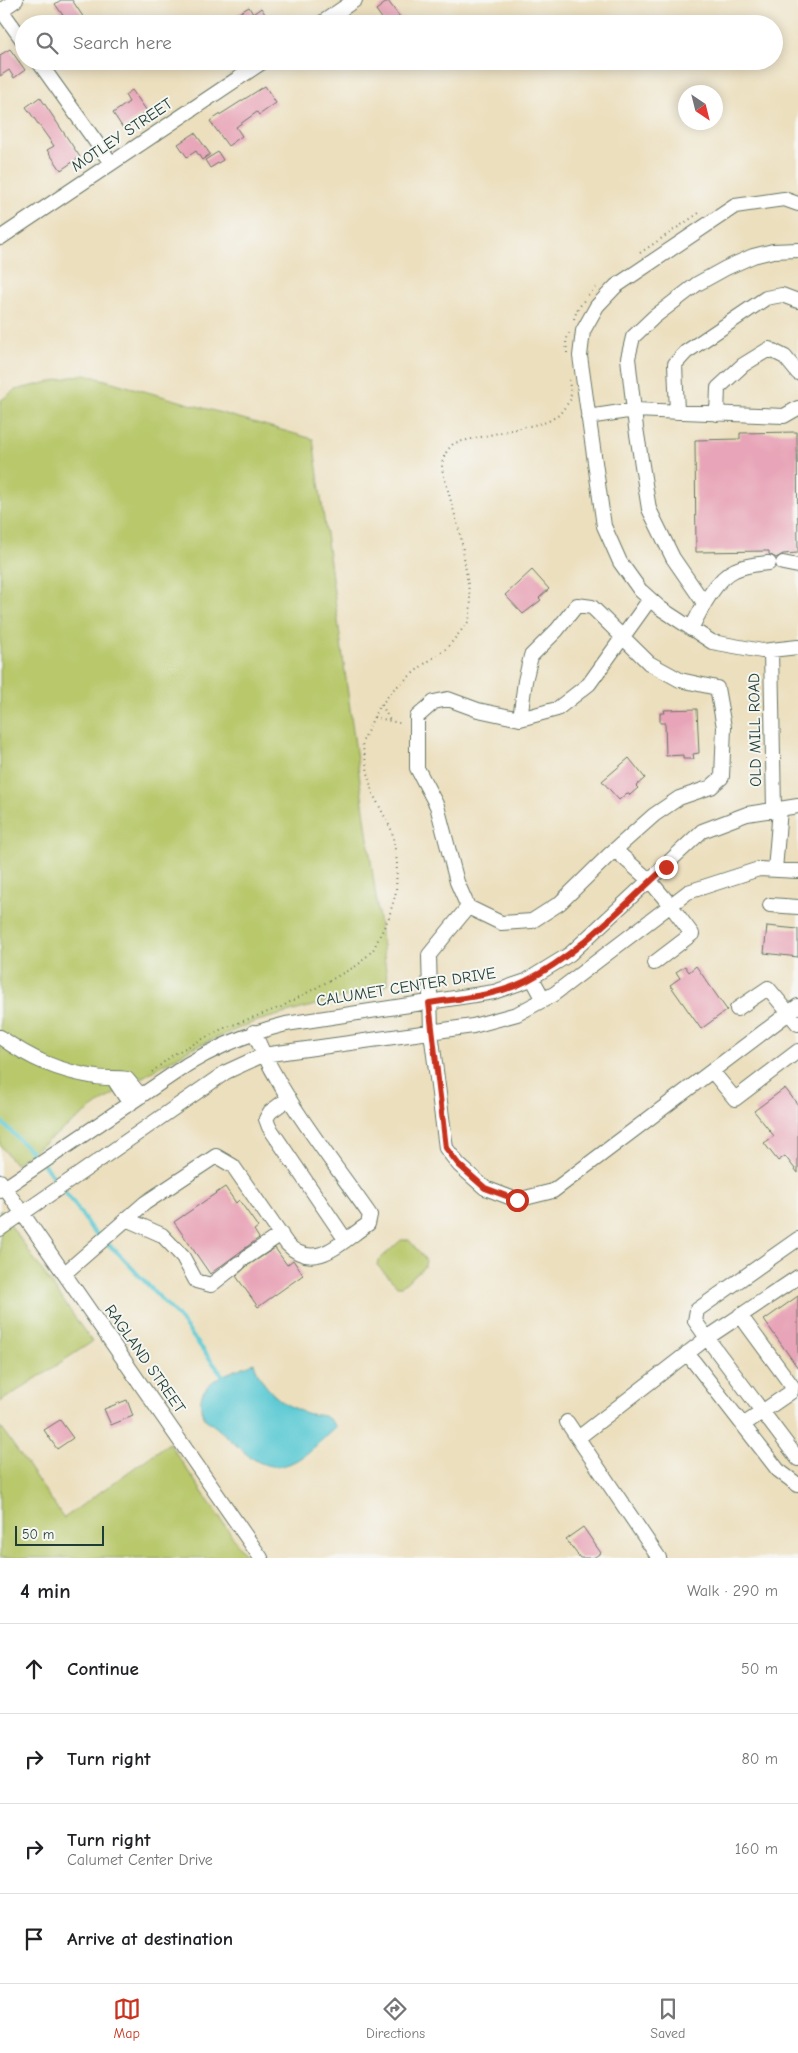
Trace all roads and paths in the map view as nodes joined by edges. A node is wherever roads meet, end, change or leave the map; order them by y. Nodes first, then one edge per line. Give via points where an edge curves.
1 (16, 0) edge
2 (355, 0) edge
3 (0, 11) edge
4 (333, 15) edge
5 (15, 30) edge
6 (44, 70) edge
7 (250, 70) edge
8 (111, 163) junction
9 (798, 204) edge
10 (705, 210) dead end
11 (0, 238) edge
12 (798, 250) edge
13 (638, 255) dead end
14 (600, 283) dead end
15 (798, 302) edge
16 (567, 360) dead end
17 (568, 370) dead end
18 (798, 373) edge
19 (798, 408) edge
20 (634, 410) junction
21 (676, 412) junction
22 (717, 414) junction
23 (588, 417) junction
24 (798, 566) edge
25 (650, 599) junction
26 (704, 603) junction
27 (691, 629) junction
28 (623, 636) junction
29 (798, 647) edge
30 (771, 650) junction
31 (382, 704) junction
32 (374, 716) junction
33 (520, 720) junction
34 (390, 721) junction
35 (417, 726) junction
36 (798, 806) edge
37 (777, 809) junction
38 (615, 850) junction
39 (775, 870) junction
40 (798, 871) edge
41 (650, 881) junction
42 (770, 905) dead end
43 (468, 906) junction
44 (671, 906) junction
45 (798, 907) edge
46 (654, 963) dead end
47 (532, 978) junction
48 (544, 1000) junction
49 (429, 1003) junction
50 (737, 1009) dead end
51 (795, 1014) edge
52 (254, 1032) junction
53 (431, 1032) junction
54 (0, 1036) edge
55 (798, 1051) edge
56 (263, 1055) junction
57 (712, 1071) junction
58 (151, 1073) dead end
59 (289, 1098) junction
60 (135, 1100) junction
61 (2, 1186) edge
62 (23, 1213) junction
63 (126, 1219) junction
64 (0, 1228) edge
65 (281, 1234) junction
66 (345, 1239) junction
67 (798, 1239) edge
68 (65, 1273) junction
69 (798, 1277) edge
70 (740, 1315) junction
71 (707, 1338) junction
72 (687, 1353) junction
73 (762, 1412) junction
74 (567, 1422) dead end
75 (743, 1425) junction
76 (578, 1438) junction
77 (798, 1459) edge
78 (798, 1486) edge
79 (261, 1558) edge
80 (658, 1558) edge

1 - 3 street
2 - 4 street
3 - 5 street
6 - 8 street
7 - 8 street, MOTLEY STREET
8 - 11 street, MOTLEY STREET
9 - 23 street via 784,199 735,206 616,286 598,306 583,331 580,356
10 - 13 path
12 - 20 street via 752,256 726,268 697,284 654,317 634,337 628,358
14 - 16 path via 577,310 566,341
15 - 21 street via 782,295 766,298 686,352 675,364
17 - 31 path via 571,399 559,415 547,422 454,443 447,450 442,469 461,537 471,605 469,622 448,648 423,664
18 - 22 street via 785,357 769,349 743,365 718,388
19 - 22 street via 784,416
20 - 21 street
20 - 23 street
20 - 26 street via 649,509 673,558
21 - 22 street
23 - 25 street via 604,526 620,562
24 - 26 street via 776,563 733,570
25 - 27 street
25 - 28 street
26 - 27 street
27 - 30 street via 712,642
28 - 33 street via 589,684 557,709
28 - 33 street via 592,607 576,605 531,656
28 - 38 street via 649,663 680,680 717,688 724,727 722,777 711,787 679,798 654,815
29 - 30 street
30 - 37 street, OLD MILL ROAD
31 - 32 path
31 - 34 path
32 - 34 path
32 - 58 path via 362,743 372,792 392,831 396,892 389,917 373,950 349,970 281,1007 222,1029 174,1054
33 - 35 street via 448,699 434,702 418,717
34 - 35 path
35 - 43 street via 417,768 437,806 452,866
36 - 37 street, CALUMET CENTER DRIVE
37 - 39 street, OLD MILL ROAD
37 - 41 street, CALUMET CENTER DRIVE via 747,814 702,831
38 - 41 street
38 - 43 street via 560,903 532,922 501,923
39 - 40 street
39 - 44 street via 758,869 688,892
41 - 44 street
41 - 47 street, CALUMET CENTER DRIVE via 570,954
42 - 45 street
43 - 49 street via 429,955
44 - 46 street via 692,934
44 - 48 street
47 - 48 street
47 - 49 street, CALUMET CENTER DRIVE via 494,992
48 - 53 street via 517,1014 473,1026
49 - 52 street, CALUMET CENTER DRIVE via 286,1024
49 - 53 street
50 - 51 street via 768,988
51 - 57 street
52 - 56 street
52 - 60 street, CALUMET CENTER DRIVE via 215,1048
53 - 56 street
53 - 57 street via 446,1148 459,1165 485,1188 517,1200 553,1191
54 - 60 street via 42,1063 73,1073 127,1079
55 - 57 street via 734,1099
56 - 59 street
56 - 62 street via 226,1072
59 - 66 street via 270,1112 266,1119 269,1127
59 - 66 street via 370,1214 368,1224
60 - 61 street, CALUMET CENTER DRIVE
61 - 62 street, RAGLAND STREET
62 - 64 street
62 - 68 street, RAGLAND STREET
63 - 65 street via 162,1235 183,1257 196,1281 211,1285
63 - 65 street via 216,1156 233,1166
63 - 68 street
65 - 66 street via 295,1253 309,1258 326,1254
67 - 71 street via 697,1310 695,1320
68 - 79 street, RAGLAND STREET
69 - 70 street
70 - 71 street
70 - 73 street via 792,1386 791,1392
71 - 72 street
71 - 73 street
72 - 75 street
72 - 76 street
73 - 75 street
73 - 77 street
74 - 76 street
75 - 78 street via 778,1470
76 - 80 street

